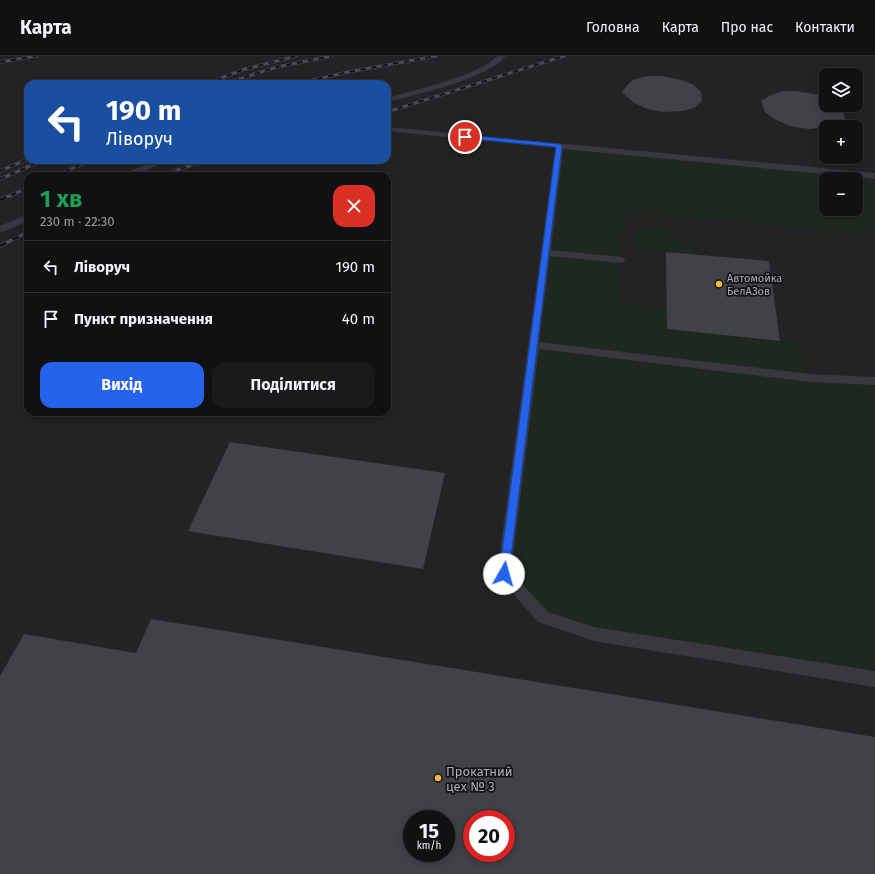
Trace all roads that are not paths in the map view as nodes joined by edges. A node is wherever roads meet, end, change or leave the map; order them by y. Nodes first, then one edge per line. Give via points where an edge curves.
1 (502, 56) edge
2 (391, 99) edge
3 (391, 129) edge
4 (559, 146) junction
5 (156, 164) edge
6 (135, 172) edge
7 (875, 176) edge
8 (24, 219) edge
9 (0, 230) edge
10 (545, 253) junction
11 (621, 260) dead end
12 (533, 345) junction
13 (875, 381) edge
14 (875, 679) edge

1 - 2 lane via 496,63 480,70
3 - 4 lane
4 - 7 lane
4 - 10 lane
5 - 6 lane
8 - 9 lane
10 - 11 lane
10 - 12 lane
12 - 13 lane via 810,378
12 - 14 lane via 504,574 543,617 594,634

